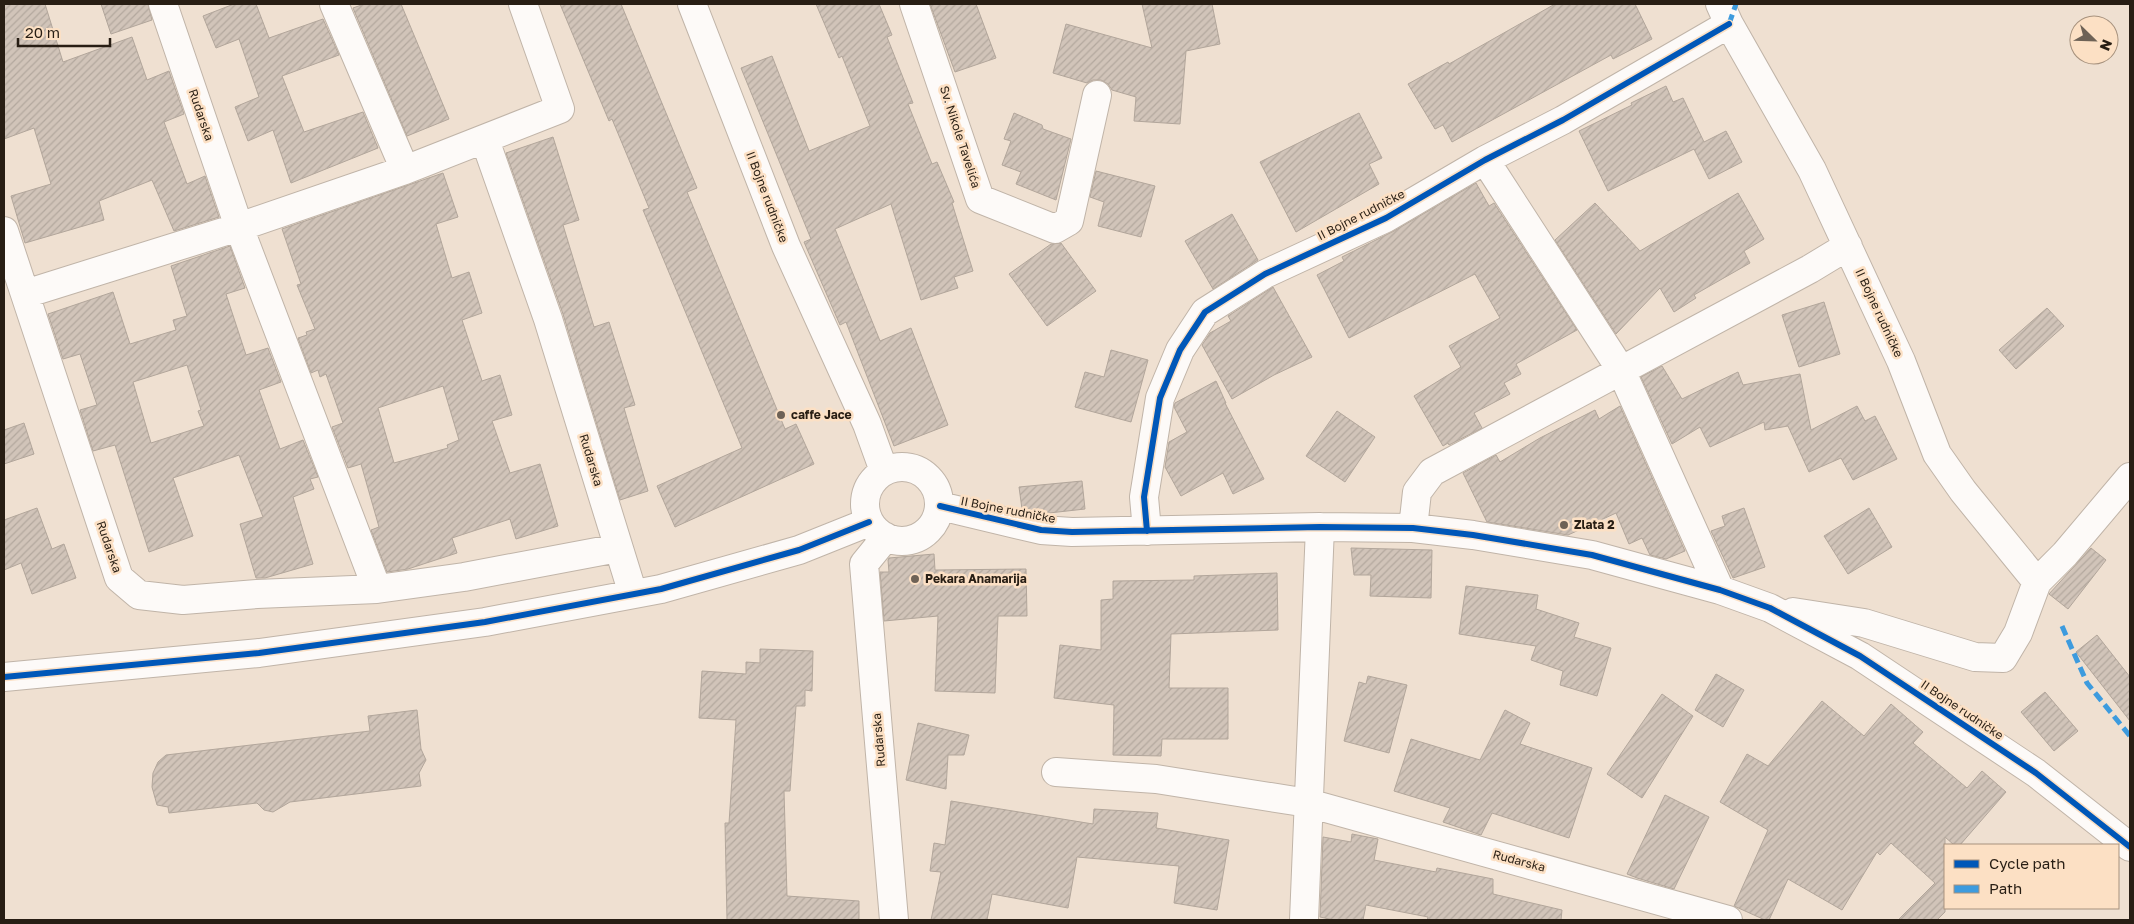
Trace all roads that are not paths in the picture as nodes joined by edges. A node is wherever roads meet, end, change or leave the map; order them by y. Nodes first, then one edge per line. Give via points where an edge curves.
1 (163, 4) edge
2 (334, 4) edge
3 (524, 4) edge
4 (692, 4) edge
5 (914, 4) edge
6 (1724, 14) edge
7 (1097, 95) dead end
8 (485, 140) junction
9 (1485, 160) junction
10 (405, 170) junction
11 (239, 227) junction
12 (4, 231) edge
13 (1848, 246) junction
14 (25, 294) junction
15 (1620, 370) junction
16 (884, 471) junction
17 (2130, 477) edge
18 (940, 506) junction
19 (1320, 526) junction
20 (1413, 528) junction
21 (878, 530) junction
22 (1147, 531) junction
23 (618, 548) junction
24 (2037, 582) junction
25 (377, 589) junction
26 (1720, 590) junction
27 (632, 594) junction
28 (1770, 608) junction
29 (4, 677) edge
30 (1056, 772) dead end
31 (1308, 803) junction
32 (2130, 847) edge
33 (894, 920) edge
34 (1304, 920) edge
35 (1728, 920) edge

1 - 11 street, Rudarska
2 - 10 street
3 - 8 street via 560,109
4 - 16 street, II Bojne rudničke via 786,246 867,424
5 - 7 street, Sv. Nikole Tavelića via 980,198 1056,229 1068,221
6 - 9 street, II Bojne rudničke via 1563,120
6 - 13 street, II Bojne rudničke via 1812,170
8 - 10 street
8 - 23 street, Rudarska via 548,319
9 - 15 street
9 - 22 street, II Bojne rudničke via 1386,218 1265,274 1205,312 1180,350 1160,398 1144,497
10 - 11 street
11 - 14 street
11 - 25 street, Rudarska
12 - 14 street, Rudarska
13 - 15 street
13 - 24 street, II Bojne rudničke via 1901,361 1937,454
14 - 25 street, Rudarska via 119,578 139,595 183,600
15 - 20 street via 1432,472 1417,492
15 - 26 street
16 - 18 street via 902,467 920,470 936,488
16 - 21 street via 868,488 865,499 865,511
17 - 24 street
18 - 21 street via 934,522 918,537 897,541
18 - 22 street, II Bojne rudničke via 1041,530
19 - 20 street, II Bojne rudničke
19 - 22 street, II Bojne rudničke
19 - 31 street
20 - 26 street, II Bojne rudničke via 1592,555
21 - 27 street
21 - 33 street, Rudarska via 864,564
23 - 25 street, Rudarska via 464,577
23 - 27 street
24 - 28 street via 2018,633 2002,658 1974,657 1864,623
26 - 28 street, II Bojne rudničke
27 - 29 street via 485,622 259,653
28 - 32 street, II Bojne rudničke via 1860,656 1941,709 2036,774
30 - 31 street, Rudarska via 1156,779
31 - 34 street
31 - 35 street, Rudarska

